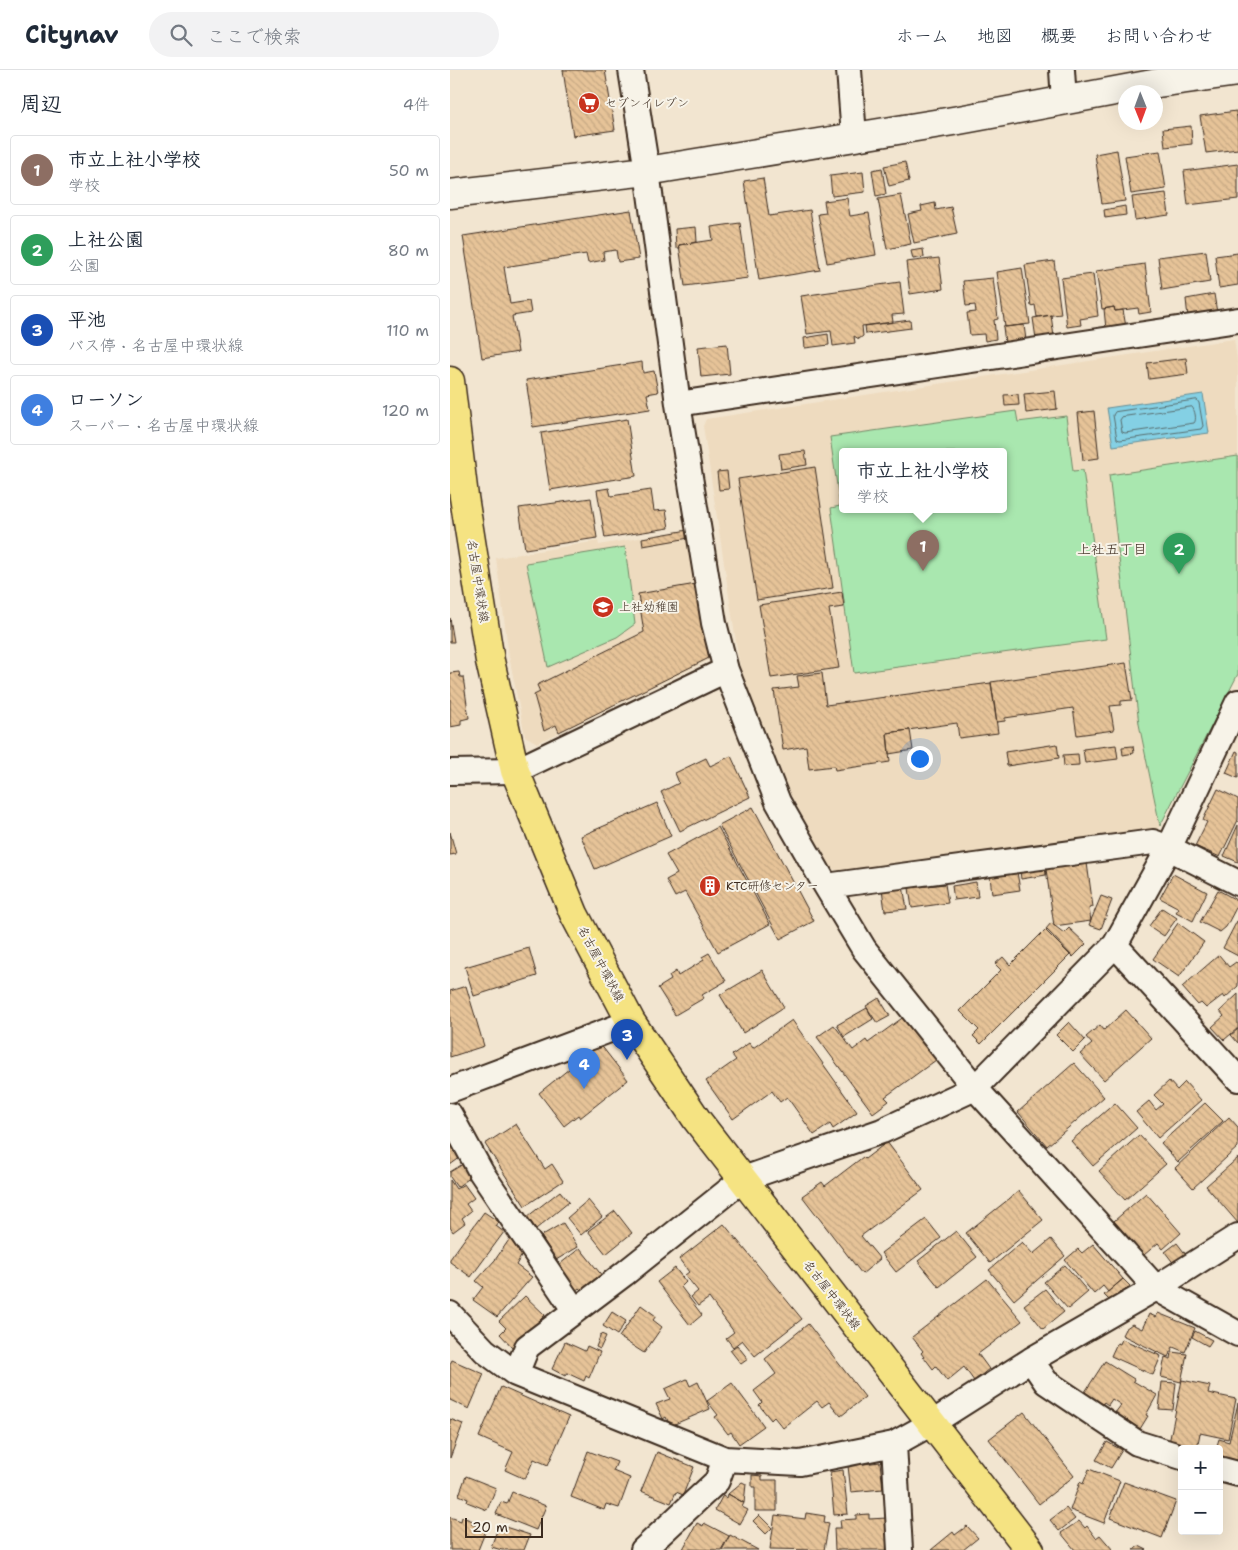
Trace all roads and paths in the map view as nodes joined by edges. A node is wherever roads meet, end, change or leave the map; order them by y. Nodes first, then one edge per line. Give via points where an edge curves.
1 (631, 70) edge
2 (849, 70) edge
3 (1062, 70) edge
4 (1238, 72) edge
5 (1064, 101) junction
6 (854, 136) junction
7 (647, 170) junction
8 (450, 194) edge
9 (1238, 320) edge
10 (450, 381) edge
11 (678, 404) junction
12 (726, 670) junction
13 (1238, 702) edge
14 (515, 771) junction
15 (450, 772) edge
16 (1169, 848) junction
17 (1238, 883) edge
18 (826, 886) junction
19 (1115, 945) junction
20 (631, 1022) junction
21 (1238, 1079) edge
22 (975, 1088) junction
23 (450, 1090) edge
24 (450, 1114) edge
25 (743, 1180) junction
26 (1238, 1236) edge
27 (1156, 1288) junction
28 (576, 1311) junction
29 (450, 1314) edge
30 (1238, 1334) edge
31 (1031, 1360) junction
32 (516, 1374) junction
33 (932, 1423) junction
34 (894, 1444) junction
35 (1178, 1456) edge
36 (725, 1459) junction
37 (1223, 1470) edge
38 (1238, 1474) edge
39 (643, 1550) edge
40 (900, 1550) edge
41 (1030, 1550) edge

1 - 7 street
2 - 6 street
3 - 5 street
4 - 5 street
5 - 6 street
6 - 7 street
7 - 8 street
7 - 11 street
9 - 11 street
10 - 14 main road, 名古屋中環状線 via 464,498 490,661
11 - 12 street via 714,623
12 - 14 street
12 - 18 street via 778,802
13 - 16 street
14 - 15 street
14 - 20 main road, 名古屋中環状線 via 574,914
16 - 17 street
16 - 18 street via 1153,842
16 - 19 street
18 - 22 street via 864,949
19 - 21 street
19 - 22 street
20 - 23 street
20 - 25 main road, 名古屋中環状線 via 696,1120
22 - 25 street via 882,1131
22 - 27 street
24 - 28 street via 480,1172
25 - 28 street
25 - 33 main road, 名古屋中環状線
26 - 27 street
27 - 30 street
27 - 31 street
28 - 32 street via 527,1347
29 - 32 street via 485,1351
31 - 33 street
31 - 35 street via 1046,1382 1137,1443
32 - 36 street
33 - 34 street
33 - 41 main road, 名古屋中環状線
34 - 36 street via 800,1463
34 - 40 street
36 - 39 street via 717,1481
37 - 38 street

